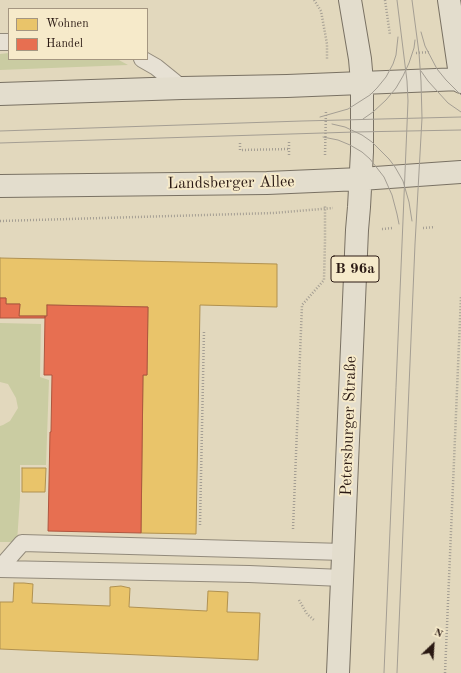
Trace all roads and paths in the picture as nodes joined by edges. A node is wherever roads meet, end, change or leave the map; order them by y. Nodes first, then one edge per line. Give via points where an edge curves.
1 (314, 0) edge
2 (350, 0) edge
3 (386, 0) edge
4 (449, 0) edge
5 (392, 35) dead end
6 (144, 60) edge
7 (461, 80) edge
8 (362, 82) junction
9 (326, 84) junction
10 (182, 88) junction
11 (0, 94) edge
12 (289, 142) dead end
13 (240, 143) dead end
14 (289, 149) junction
15 (289, 157) dead end
16 (461, 172) edge
17 (361, 178) junction
18 (325, 180) junction
19 (0, 186) edge
20 (274, 212) dead end
21 (0, 221) edge
22 (435, 227) dead end
23 (423, 228) dead end
24 (461, 296) edge
25 (204, 331) dead end
26 (200, 501) dead end
27 (292, 551) junction
28 (344, 552) junction
29 (0, 568) edge
30 (291, 576) junction
31 (342, 578) junction
32 (340, 643) junction
33 (338, 673) edge
34 (445, 673) edge

1 - 9 path via 321,11 327,44
2 - 8 main road, B 96a
3 - 5 path
4 - 7 main road
6 - 10 lane via 156,66
7 - 8 main road
8 - 9 main road
8 - 17 main road, B 96a
9 - 10 main road
9 - 18 path
10 - 11 main road
12 - 14 path
13 - 14 path via 240,150
14 - 15 path
16 - 17 main road, Landsberger Allee
17 - 18 main road, Landsberger Allee
17 - 28 main road, Petersburger Straße / B 96a
18 - 19 main road, Landsberger Allee
18 - 27 path via 324,280 302,305
20 - 21 path
22 - 23 path
24 - 34 path
25 - 26 path
27 - 28 lane
27 - 29 lane via 22,543
28 - 31 main road, Petersburger Straße / B 96a
29 - 30 lane
30 - 31 lane
30 - 32 path via 291,583 307,614
31 - 32 main road, Petersburger Straße / B 96a
32 - 33 main road, Petersburger Straße / B 96a

